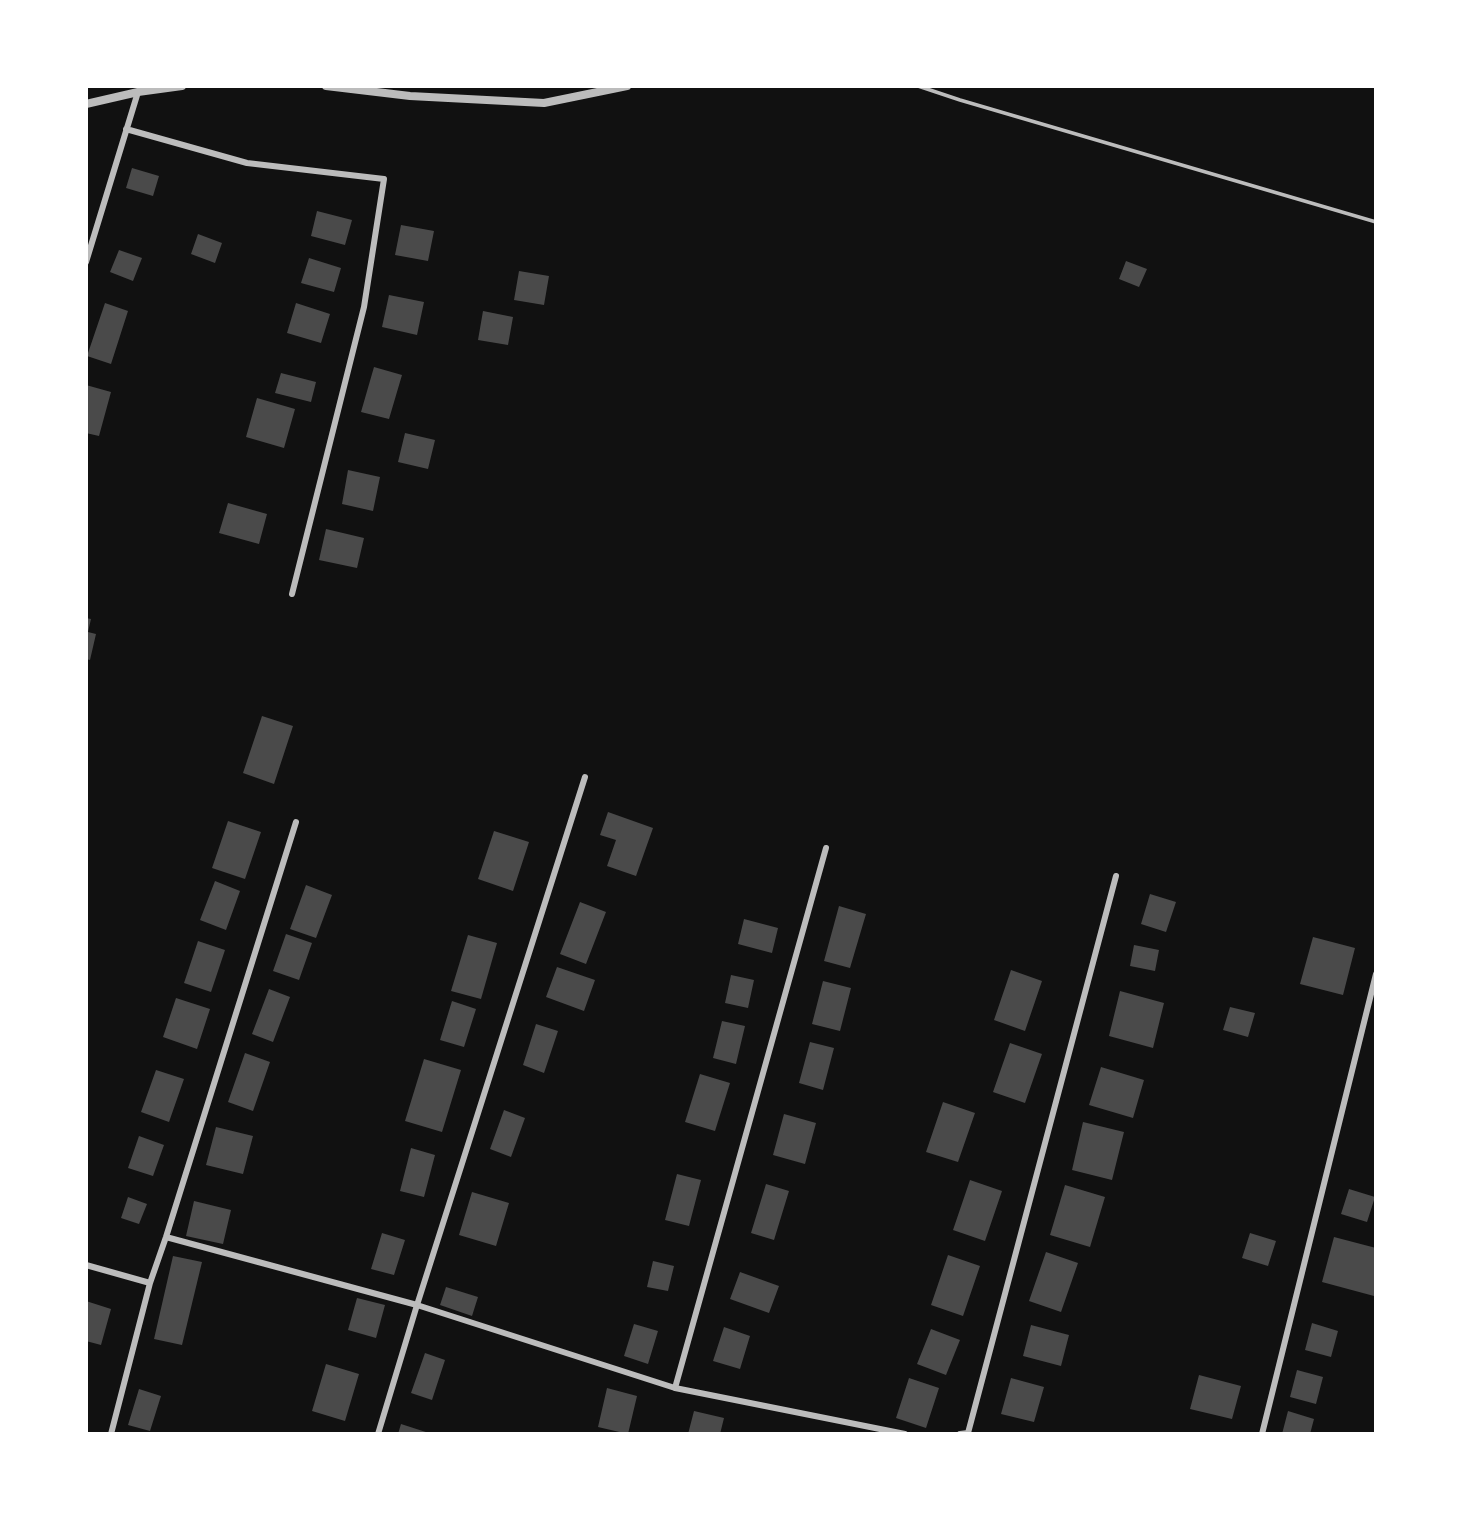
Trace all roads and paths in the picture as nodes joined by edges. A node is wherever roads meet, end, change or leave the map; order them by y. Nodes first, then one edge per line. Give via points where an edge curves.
1 (182, 86) edge
2 (326, 86) edge
3 (627, 86) edge
4 (918, 86) edge
5 (138, 92) junction
6 (86, 104) edge
7 (126, 129) junction
8 (1376, 222) edge
9 (86, 262) edge
10 (292, 594) dead end
11 (585, 777) dead end
12 (296, 822) dead end
13 (826, 848) dead end
14 (1116, 876) dead end
15 (1376, 975) edge
16 (166, 1237) junction
17 (86, 1265) edge
18 (150, 1283) junction
19 (416, 1305) junction
20 (675, 1388) junction
21 (111, 1434) edge
22 (378, 1434) edge
23 (905, 1434) edge
24 (964, 1434) edge
25 (1262, 1434) edge

1 - 5 street
2 - 3 street via 544,103
4 - 8 lane
5 - 6 street
5 - 7 street
7 - 9 street
7 - 10 street via 247,163 384,179 364,307
11 - 19 street
12 - 16 street
13 - 20 street
14 - 24 street
15 - 25 street
16 - 18 street
16 - 19 street
17 - 18 street
18 - 21 street
19 - 20 street
19 - 22 street
20 - 23 street

